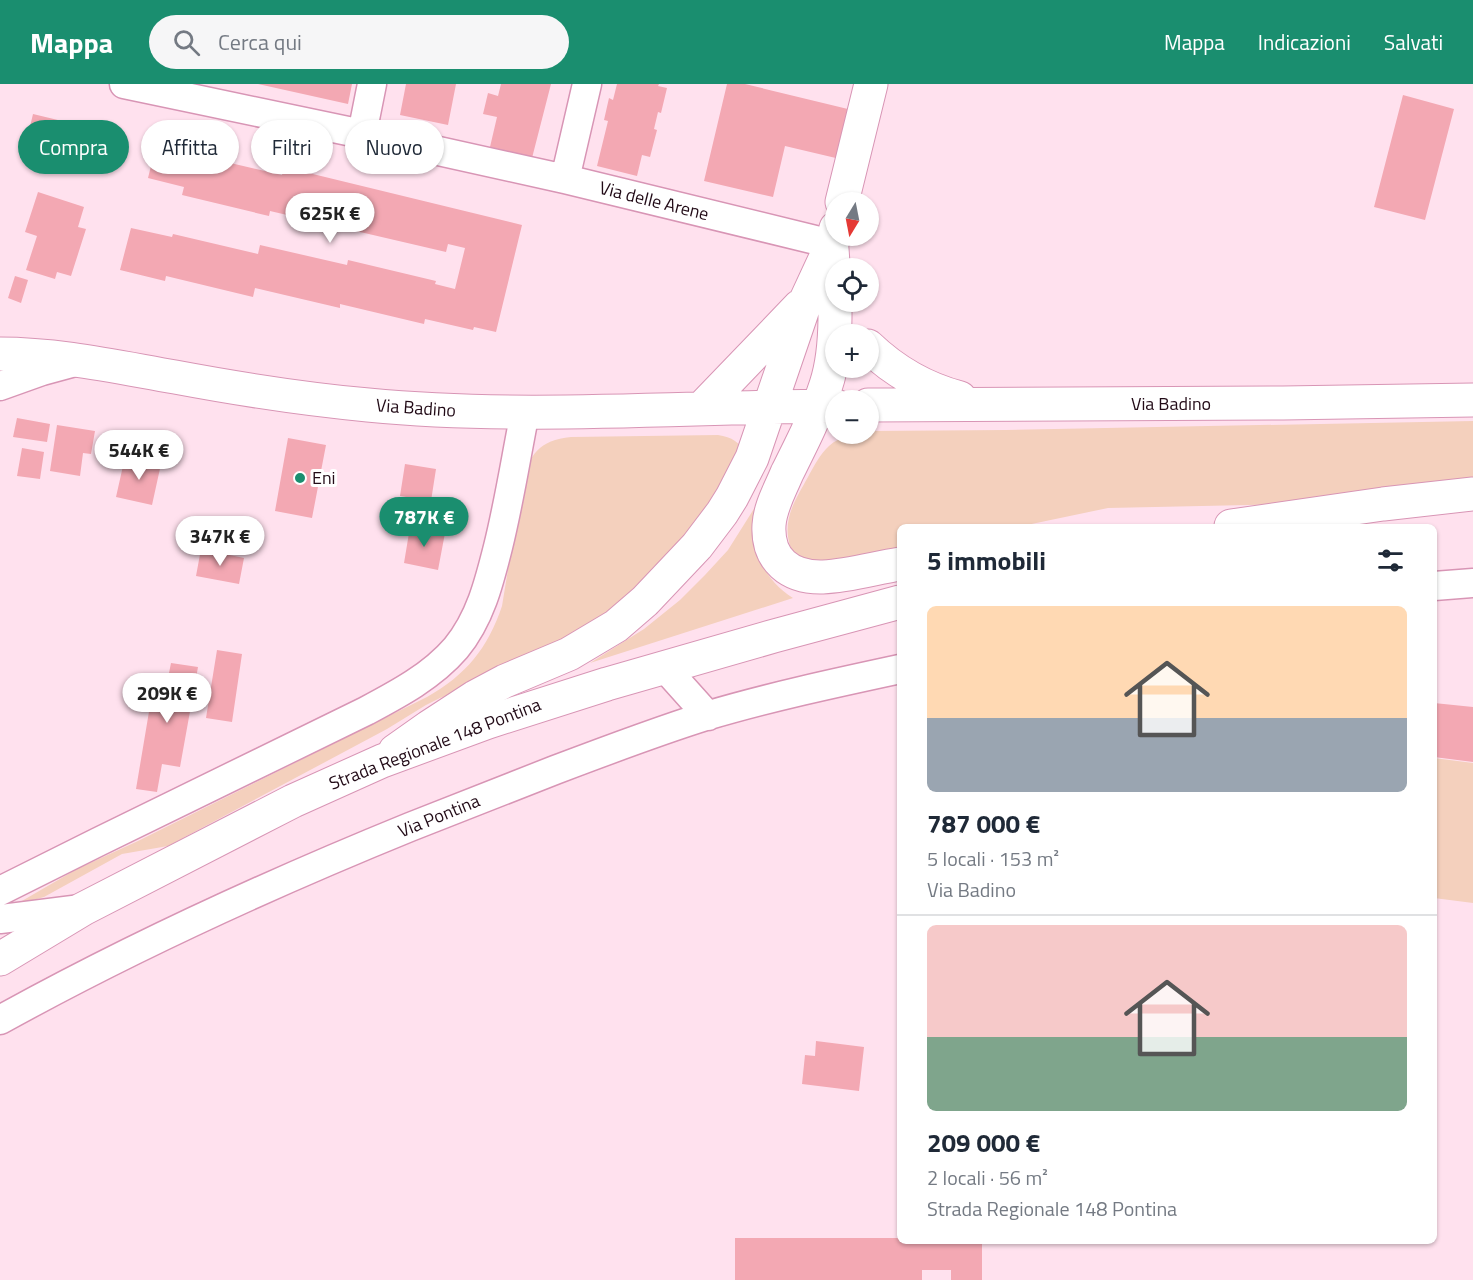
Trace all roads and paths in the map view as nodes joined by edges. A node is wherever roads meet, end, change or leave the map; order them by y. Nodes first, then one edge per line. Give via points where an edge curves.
1 (124, 84) edge
2 (372, 84) edge
3 (587, 84) edge
4 (871, 84) edge
5 (365, 120) edge
6 (345, 130) edge
7 (444, 152) edge
8 (565, 179) junction
9 (844, 192) edge
10 (825, 234) edge
11 (825, 293) edge
12 (827, 312) edge
13 (879, 355) edge
14 (1, 362) edge
15 (826, 390) edge
16 (1473, 399) edge
17 (992, 404) junction
18 (879, 405) edge
19 (825, 406) edge
20 (770, 407) junction
21 (701, 409) junction
22 (825, 410) edge
23 (525, 412) junction
24 (1473, 494) edge
25 (1245, 524) edge
26 (897, 565) edge
27 (1473, 583) edge
28 (1437, 586) edge
29 (897, 604) edge
30 (665, 668) junction
31 (897, 670) edge
32 (708, 716) junction
33 (382, 761) junction
34 (0, 891) edge
35 (83, 909) junction
36 (0, 919) edge
37 (0, 959) edge
38 (0, 1020) edge

1 - 6 street, Via delle Arene
2 - 5 street
3 - 8 street
4 - 9 street
7 - 8 street, Via delle Arene
8 - 10 street, Via delle Arene
11 - 20 street
11 - 21 street
12 - 15 street via 832,360
13 - 17 street via 912,379 955,396
14 - 23 street, Via Badino via 48,356 316,400 416,409
16 - 17 street, Via Badino
17 - 18 street, Via Badino
19 - 20 street, Via Badino
20 - 21 street, Via Badino
20 - 33 street via 752,458 722,513 687,557 631,614 569,654 470,700
21 - 23 street, Via Badino
22 - 26 street via 774,505 769,526 775,555 790,570 812,576
23 - 34 street via 503,529 484,597 468,632 438,665 366,711
24 - 25 street
27 - 28 street
29 - 30 street, Strada Regionale 148 Pontina
30 - 32 street
30 - 33 street, Strada Regionale 148 Pontina via 496,719
31 - 32 street, Via Pontina
32 - 38 street, Via Pontina via 568,765 324,862 165,935
33 - 35 street, Strada Regionale 148 Pontina via 293,801
35 - 36 street
35 - 37 street, Strada Regionale 148 Pontina

